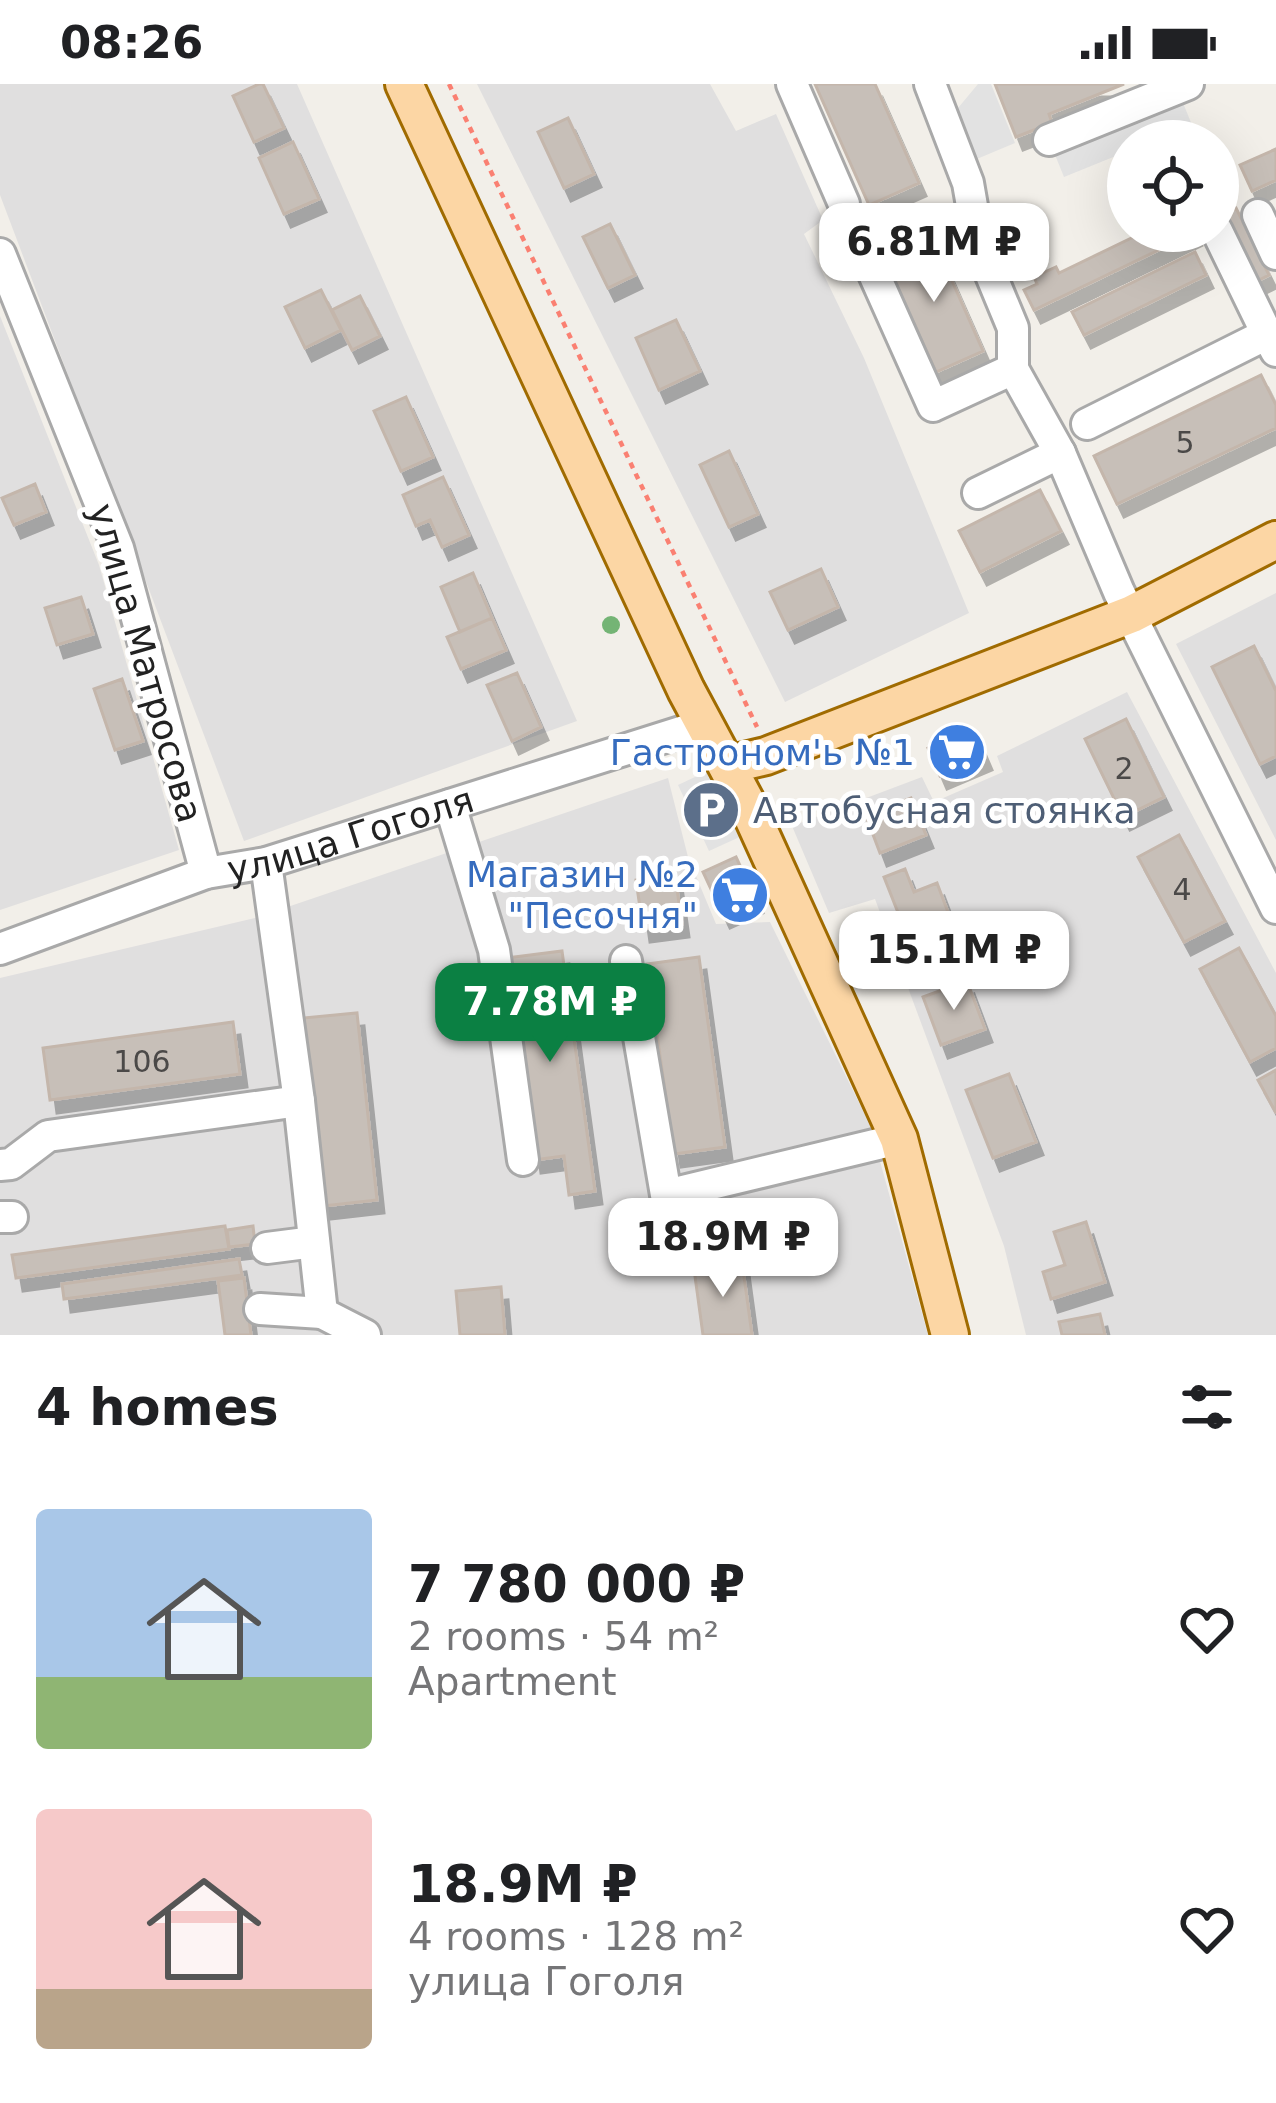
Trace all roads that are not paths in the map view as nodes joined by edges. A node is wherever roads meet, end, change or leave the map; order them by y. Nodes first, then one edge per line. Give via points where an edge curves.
1 (404, 84) edge
2 (792, 84) edge
3 (1188, 84) edge
4 (939, 90) edge
5 (1049, 140) dead end
6 (844, 204) dead end
7 (1258, 215) dead end
8 (857, 236) dead end
9 (1227, 252) edge
10 (0, 254) edge
11 (1276, 254) edge
12 (1271, 342) edge
13 (1013, 369) junction
14 (1087, 424) dead end
15 (1060, 453) junction
16 (978, 493) dead end
17 (1276, 540) edge
18 (1132, 614) junction
19 (703, 725) junction
20 (728, 765) junction
21 (450, 805) junction
22 (266, 862) junction
23 (206, 873) junction
24 (1276, 908) edge
25 (0, 950) edge
26 (626, 961) dead end
27 (299, 1102) junction
28 (899, 1139) junction
29 (523, 1160) dead end
30 (0, 1165) edge
31 (314, 1242) junction
32 (267, 1248) dead end
33 (260, 1309) dead end
34 (322, 1313) junction
35 (365, 1335) edge
36 (950, 1335) edge

1 - 19 main road
2 - 6 street
3 - 5 street
4 - 13 street via 979,246 1013,328
7 - 11 street
8 - 13 street via 933,406
9 - 12 street
10 - 23 street, улица Матросова via 118,548
12 - 14 street
13 - 15 street
15 - 16 street
15 - 18 street
17 - 18 main road
18 - 20 main road
18 - 24 street
19 - 20 main road
19 - 21 street, улица Гоголя
20 - 28 main road
21 - 22 street, улица Гоголя
21 - 29 street via 494,950
22 - 23 street, улица Гоголя
22 - 27 street
23 - 25 street, улица Гоголя
26 - 28 street via 667,1195
27 - 30 street via 48,1136
27 - 31 street
28 - 36 main road
31 - 32 street
31 - 34 street
33 - 34 street
34 - 35 street

